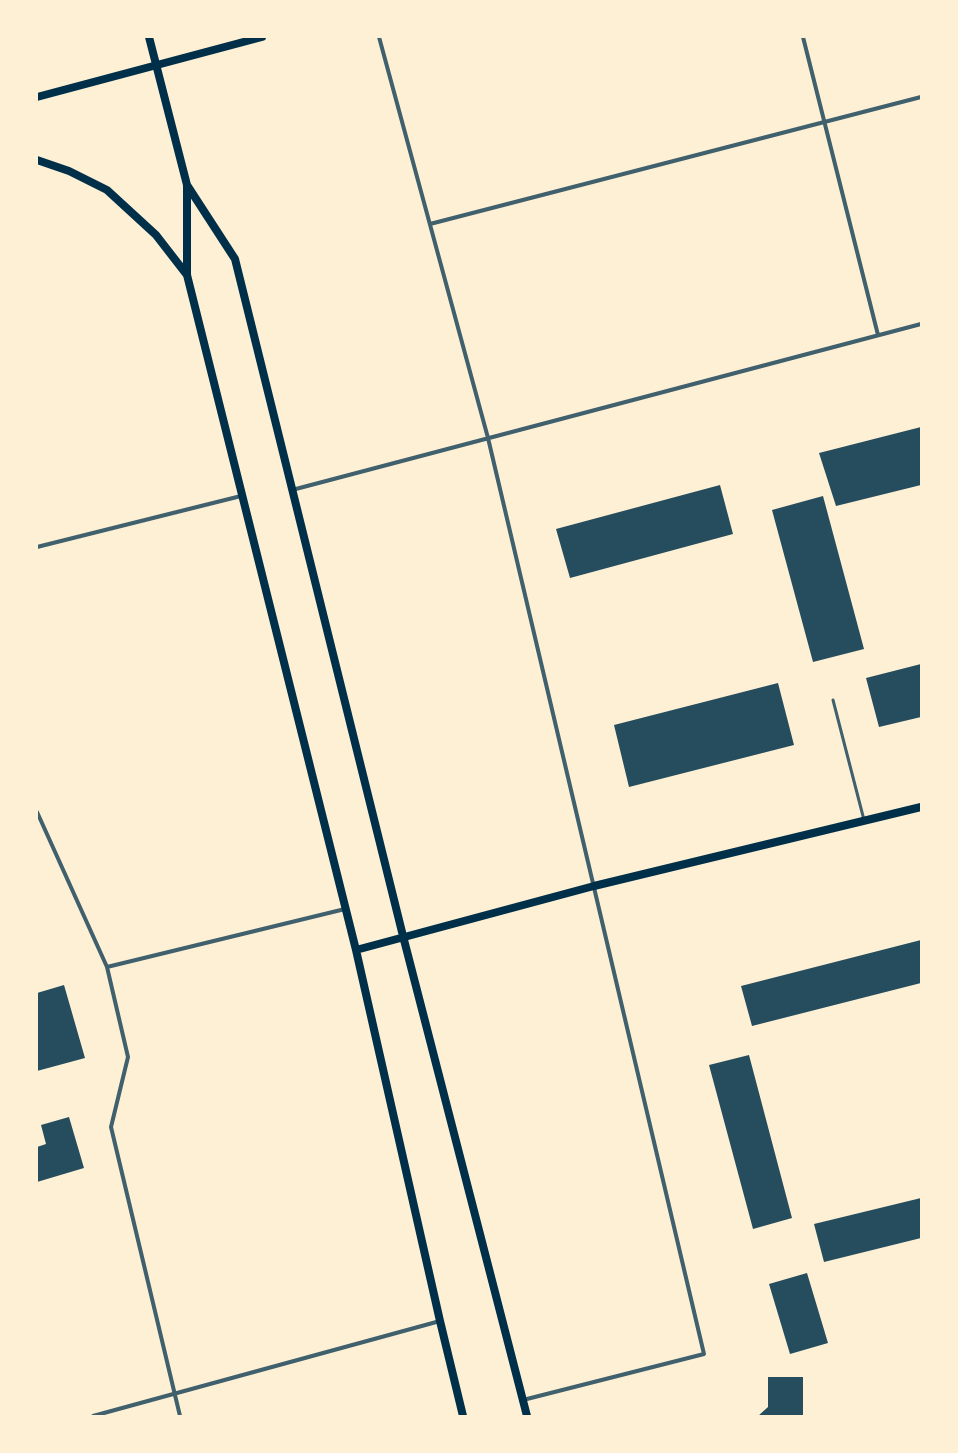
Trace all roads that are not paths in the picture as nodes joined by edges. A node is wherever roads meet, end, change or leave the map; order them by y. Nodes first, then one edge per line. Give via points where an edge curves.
1 (149, 37) edge
2 (262, 37) edge
3 (379, 37) edge
4 (803, 37) edge
5 (156, 64) junction
6 (37, 97) edge
7 (921, 97) edge
8 (824, 122) junction
9 (37, 160) edge
10 (187, 185) junction
11 (430, 224) junction
12 (187, 275) junction
13 (921, 324) edge
14 (878, 336) junction
15 (488, 438) junction
16 (292, 490) junction
17 (241, 496) junction
18 (37, 547) edge
19 (833, 700) dead end
20 (921, 807) edge
21 (37, 812) edge
22 (864, 820) junction
23 (594, 886) junction
24 (346, 909) junction
25 (403, 936) junction
26 (356, 950) junction
27 (107, 967) junction
28 (440, 1321) junction
29 (174, 1394) junction
30 (523, 1400) junction
31 (93, 1416) edge
32 (180, 1416) edge
33 (463, 1416) edge
34 (527, 1416) edge

1 - 5 main road
2 - 5 main road
3 - 11 street
4 - 8 street
5 - 6 main road
5 - 10 main road
7 - 8 street
8 - 11 street
8 - 14 street
9 - 12 main road via 69,170 107,190 156,235
10 - 12 main road
10 - 16 main road via 235,259
11 - 15 street
12 - 17 main road
13 - 14 street
14 - 15 street
15 - 16 street
15 - 23 street
16 - 25 main road
17 - 18 street
17 - 24 main road
19 - 22 lane
20 - 22 main road
21 - 27 street
22 - 23 main road
23 - 25 main road
23 - 30 street via 704,1354
24 - 26 main road
24 - 27 street
25 - 26 main road
25 - 30 main road
26 - 28 main road
27 - 29 street via 128,1057 111,1127
28 - 29 street
28 - 33 main road
29 - 31 street
29 - 32 street
30 - 34 main road

